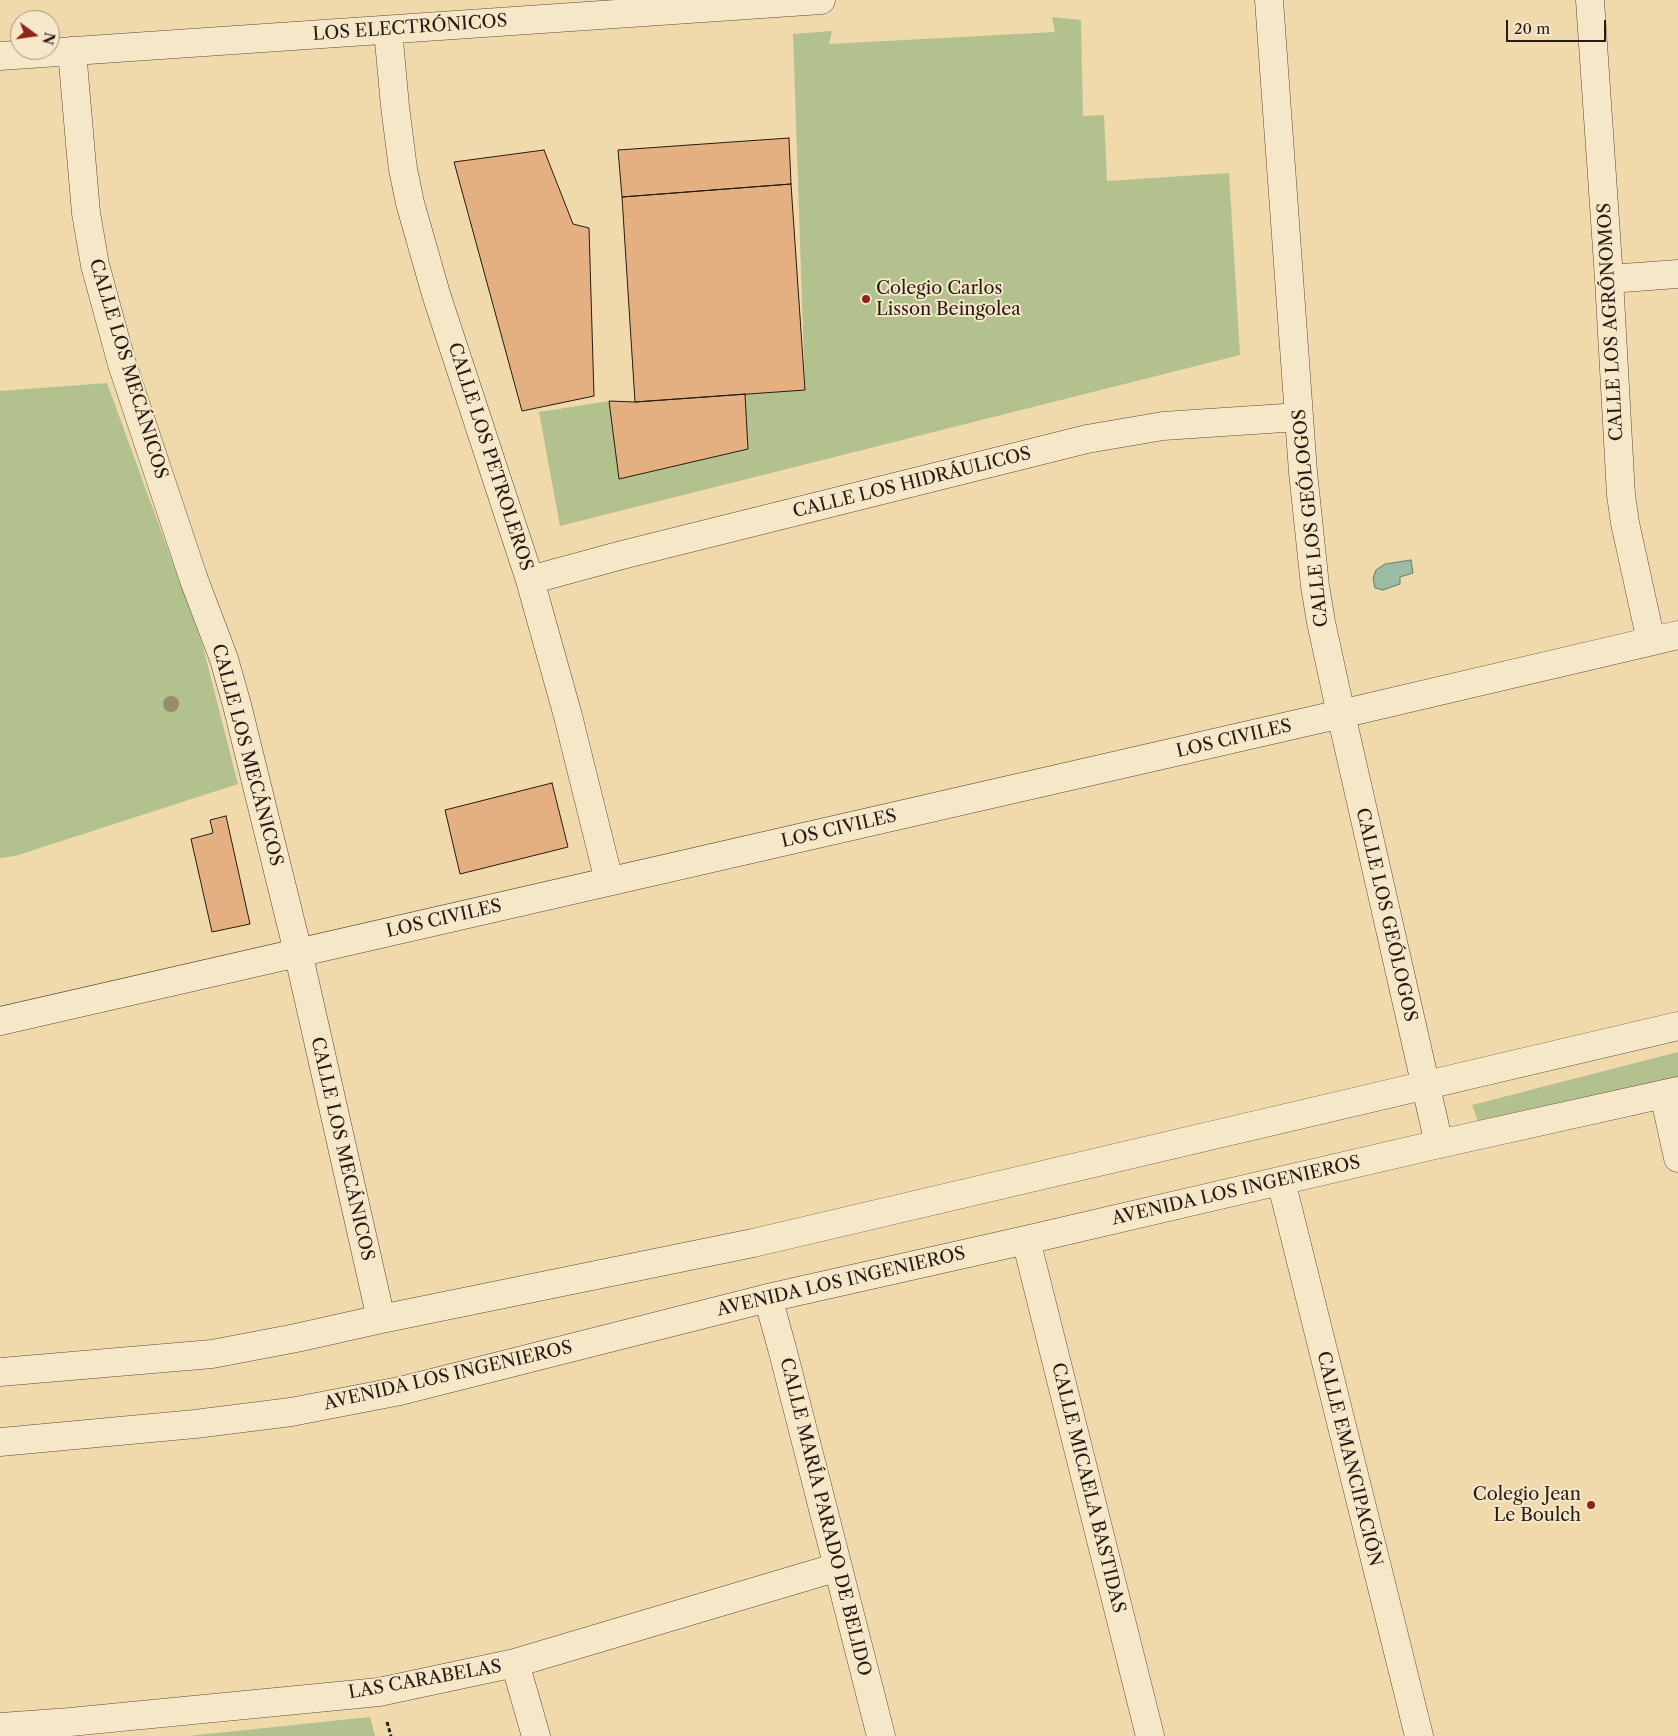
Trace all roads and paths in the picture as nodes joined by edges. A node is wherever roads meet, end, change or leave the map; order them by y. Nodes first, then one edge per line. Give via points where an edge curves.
1 (821, 0) edge
2 (1269, 0) edge
3 (1590, 0) edge
4 (756, 2) edge
5 (706, 4) edge
6 (388, 30) junction
7 (72, 51) junction
8 (0, 56) edge
9 (1678, 274) edge
10 (1609, 278) junction
11 (1299, 416) junction
12 (530, 580) junction
13 (1678, 635) edge
14 (1651, 641) junction
15 (1341, 714) junction
16 (609, 881) junction
17 (298, 952) junction
18 (0, 1021) edge
19 (1678, 1026) edge
20 (1425, 1084) junction
21 (1671, 1092) edge
22 (1439, 1144) junction
23 (1678, 1158) edge
24 (1281, 1181) junction
25 (1026, 1240) junction
26 (768, 1298) junction
27 (381, 1319) junction
28 (0, 1372) edge
29 (0, 1442) edge
30 (838, 1567) junction
31 (515, 1663) junction
32 (0, 1727) edge
33 (536, 1736) edge
34 (881, 1736) edge
35 (1150, 1736) edge
36 (1418, 1736) edge

1 - 4 street, LOS ELECTRÓNICOS
2 - 11 street, CALLE LOS GEÓLOGOS
3 - 10 street, CALLE LOS AGRÓNOMOS
4 - 5 street, LOS ELECTRÓNICOS
5 - 6 street, LOS ELECTRÓNICOS
6 - 7 street, LOS ELECTRÓNICOS
6 - 12 street, CALLE LOS PETROLEROS via 395,106 410,203 436,294
7 - 8 street, LOS ELECTRÓNICOS
7 - 17 street, CALLE LOS MECÁNICOS via 86,213 95,264 122,364 224,660
9 - 10 street
10 - 14 street, CALLE LOS AGRÓNOMOS via 1621,495
11 - 12 street, CALLE LOS HIDRÁULICOS via 1163,426 1087,439
11 - 15 street, CALLE LOS GEÓLOGOS via 1315,586
12 - 16 street, CALLE LOS PETROLEROS
13 - 14 street, LOS CIVILES
14 - 15 street, LOS CIVILES
15 - 16 street, LOS CIVILES
15 - 20 street, CALLE LOS GEÓLOGOS
16 - 17 street, LOS CIVILES
17 - 18 street, LOS CIVILES
17 - 27 street, CALLE LOS MECÁNICOS
19 - 20 street
20 - 22 street, CALLE LOS GEÓLOGOS
20 - 27 street via 753,1243
21 - 22 street, AVENIDA LOS INGENIEROS
21 - 23 street
22 - 24 street, AVENIDA LOS INGENIEROS
24 - 25 street, AVENIDA LOS INGENIEROS
24 - 36 street, CALLE EMANCIPACIÓN
25 - 26 street, AVENIDA LOS INGENIEROS
25 - 35 street, CALLE MICAELA BASTIDAS
26 - 29 street, AVENIDA LOS INGENIEROS via 400,1390 291,1412
26 - 30 street, CALLE MARÍA PARADO DE BELIDO
27 - 28 street via 212,1354
30 - 31 street, LAS CARABELAS
30 - 34 street, CALLE MARÍA PARADO DE BELIDO
31 - 32 street, LAS CARABELAS via 379,1692
31 - 33 street

